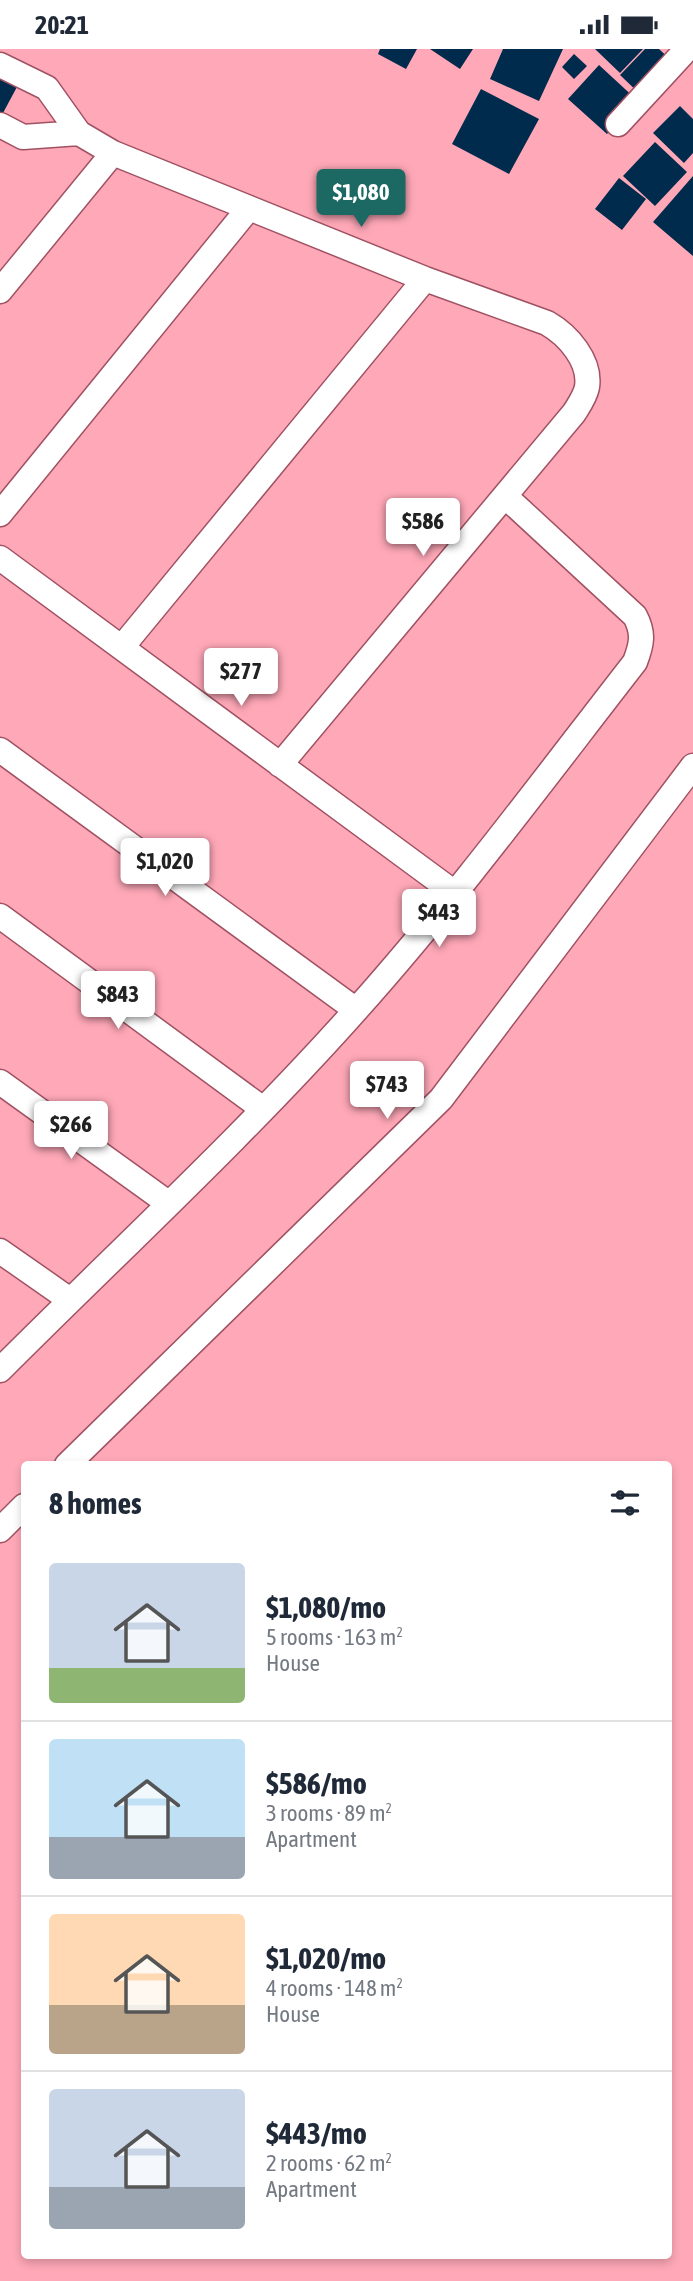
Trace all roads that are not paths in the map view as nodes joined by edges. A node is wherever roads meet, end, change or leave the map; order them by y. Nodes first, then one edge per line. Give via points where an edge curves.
1 (687, 49) edge
2 (0, 65) edge
3 (618, 124) dead end
4 (0, 125) edge
5 (79, 133) junction
6 (113, 153) junction
7 (249, 208) junction
8 (425, 279) junction
9 (0, 291) edge
10 (505, 496) junction
11 (0, 514) edge
12 (0, 558) edge
13 (122, 647) junction
14 (0, 750) edge
15 (280, 765) junction
16 (693, 766) edge
17 (456, 894) junction
18 (0, 916) edge
19 (356, 1010) junction
20 (0, 1081) edge
21 (263, 1109) junction
22 (168, 1203) junction
23 (0, 1251) edge
24 (70, 1300) junction
25 (0, 1370) edge
26 (71, 1461) edge
27 (21, 1509) edge
28 (0, 1530) edge

1 - 3 street
2 - 5 street via 47,88
4 - 5 street via 23,137
5 - 6 street
6 - 7 street
6 - 9 street
7 - 8 street
7 - 11 street
8 - 10 street via 547,323 576,349 585,367 586,389 574,413
8 - 13 street
10 - 15 street
10 - 17 street via 626,605 642,630 642,646 635,662
12 - 13 street
13 - 15 street
14 - 19 street
15 - 17 street
16 - 26 street via 441,1099
17 - 19 street
18 - 21 street
19 - 21 street
20 - 22 street
21 - 22 street
22 - 24 street
23 - 24 street
24 - 25 street
27 - 28 street

